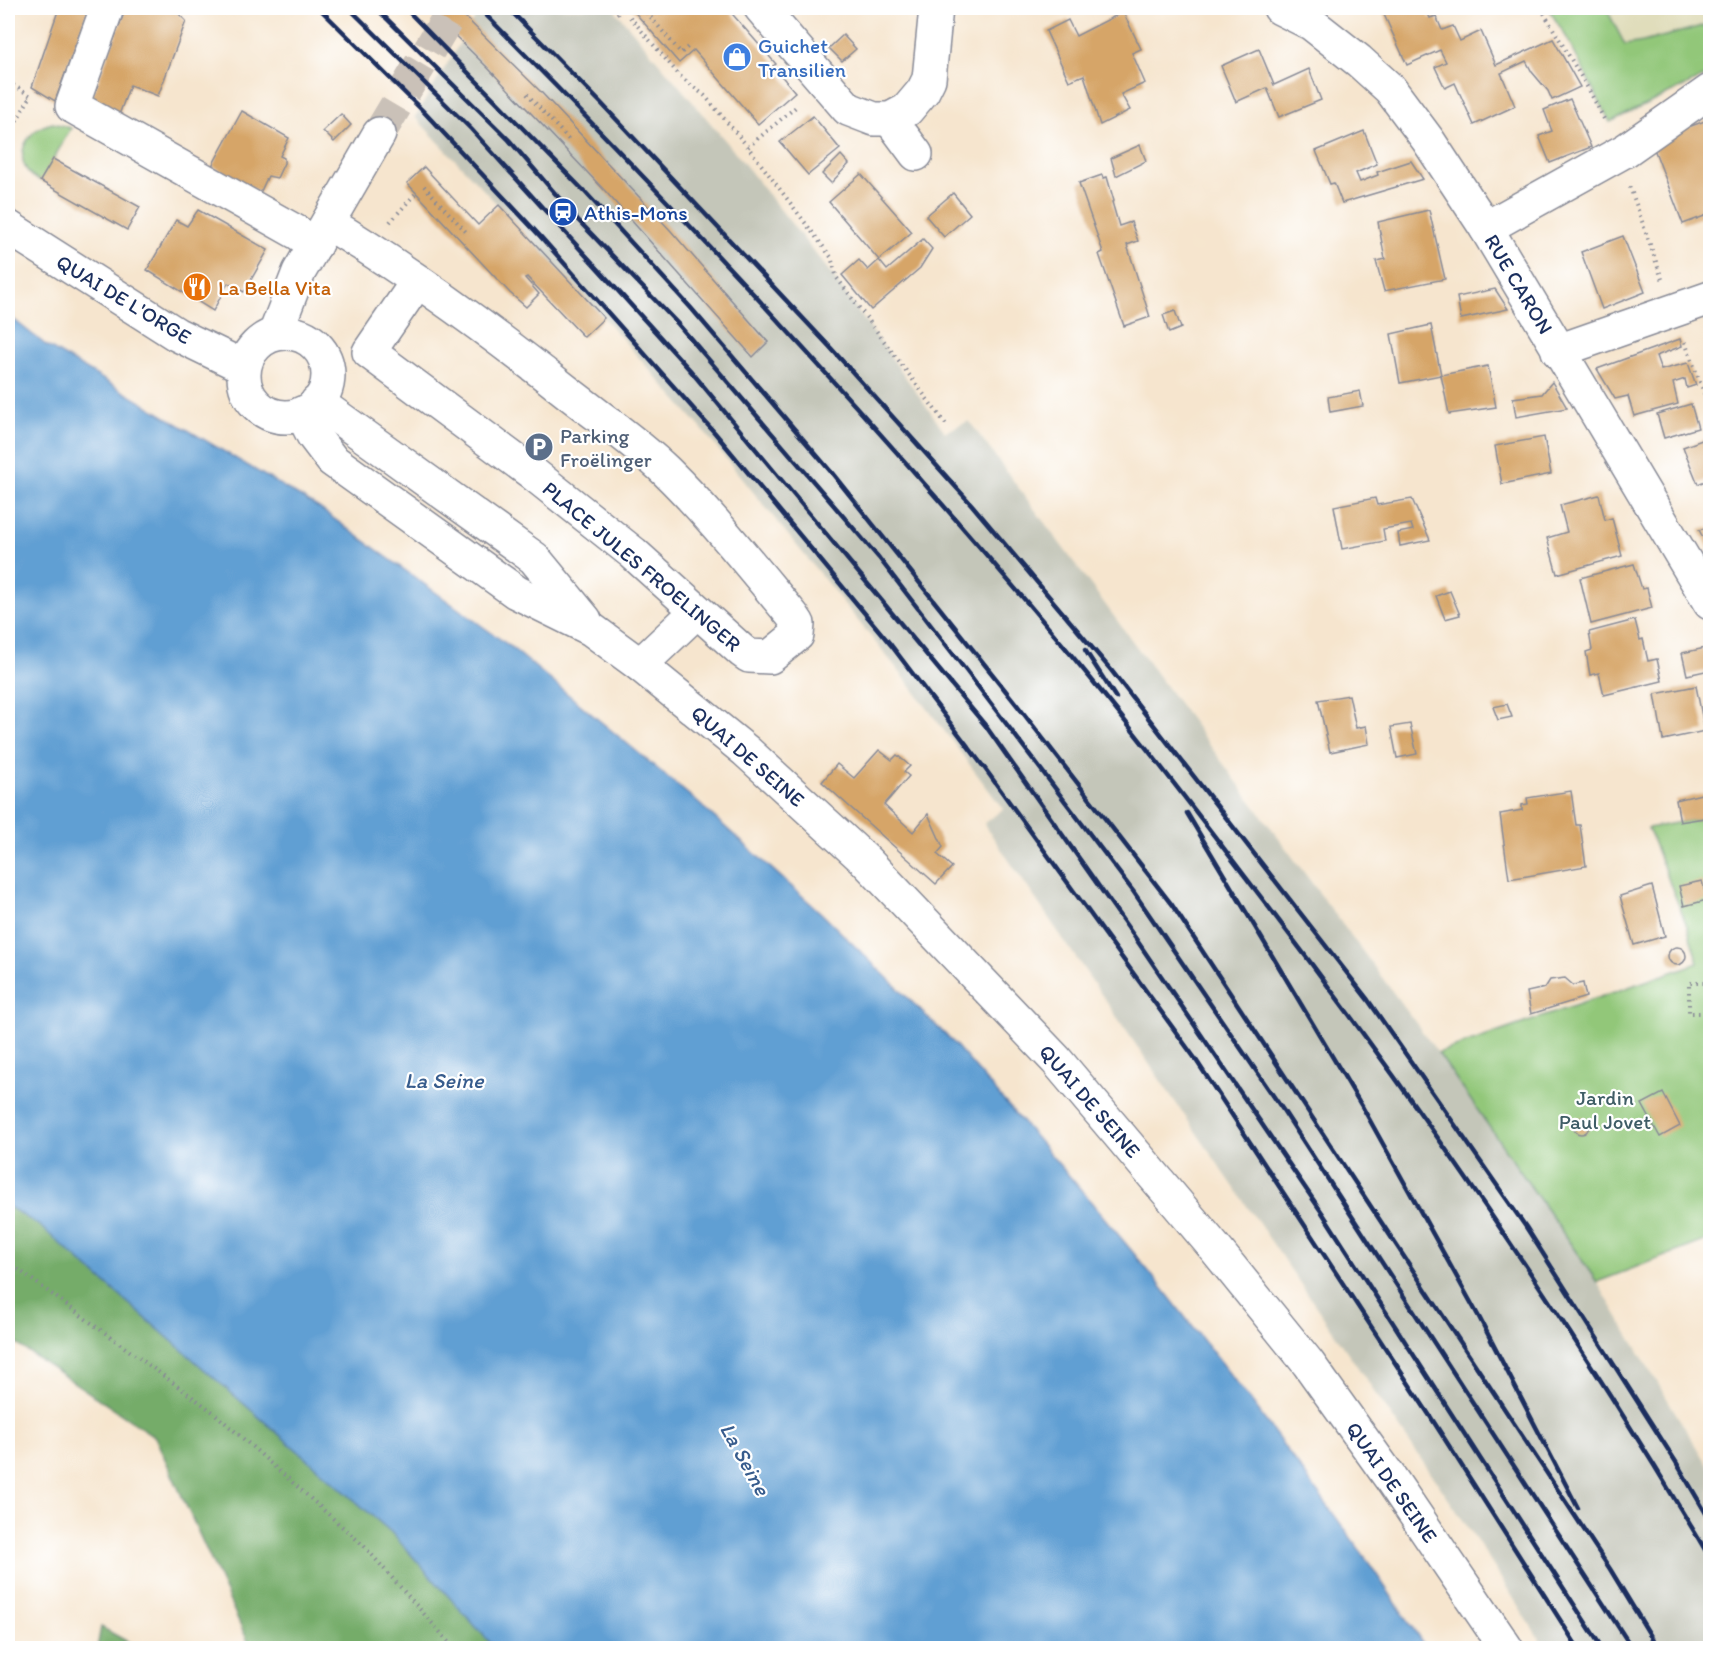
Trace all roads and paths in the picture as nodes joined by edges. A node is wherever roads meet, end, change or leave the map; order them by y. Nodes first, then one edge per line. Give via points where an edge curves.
1 (107, 8) edge
2 (624, 8) edge
3 (643, 8) edge
4 (761, 8) edge
5 (936, 8) edge
6 (1280, 8) edge
7 (1541, 8) edge
8 (617, 14) dead end
9 (630, 17) dead end
10 (690, 45) dead end
11 (8, 82) edge
12 (826, 83) junction
13 (1710, 91) edge
14 (527, 94) dead end
15 (890, 119) junction
16 (379, 134) tunnel mouth
17 (8, 135) edge
18 (570, 141) dead end
19 (748, 147) junction
20 (916, 154) dead end
21 (1618, 154) junction
22 (424, 186) dead end
23 (8, 227) edge
24 (1486, 228) junction
25 (322, 234) junction
26 (468, 234) dead end
27 (417, 282) junction
28 (1710, 298) edge
29 (1673, 311) junction
30 (275, 334) junction
31 (1558, 351) junction
32 (244, 367) junction
33 (309, 407) junction
34 (1710, 409) edge
35 (948, 427) dead end
36 (1710, 603) edge
37 (697, 611) junction
38 (640, 665) junction
39 (1710, 983) edge
40 (1710, 1013) edge
41 (1710, 1023) edge
42 (1710, 1031) edge
43 (8, 1262) edge
44 (454, 1648) edge
45 (1506, 1648) edge

1 - 25 main road, PLACE JULES FROELINGER via 72,106 298,233
2 - 8 path
3 - 10 path via 681,53
4 - 12 main road
5 - 15 main road via 929,79 907,110
6 - 24 main road, RUE CARON via 1311,24 1390,89
7 - 21 path via 1589,90
9 - 19 path
11 - 17 path via 31,96
12 - 15 main road via 848,110 874,119
12 - 19 path
13 - 21 main road
14 - 18 path
15 - 20 main road
16 - 25 main road
19 - 35 path via 831,256 837,278
21 - 24 main road
21 - 29 path
22 - 26 path
23 - 32 main road, QUAI DE L'ORGE via 176,334
24 - 31 main road, RUE CARON
25 - 27 main road, PLACE JULES FROELINGER via 368,247
25 - 30 main road via 299,272
27 - 37 main road, PLACE JULES FROELINGER via 369,352 531,472 633,553
27 - 37 main road, PLACE JULES FROELINGER via 523,357 664,469 792,615 798,624 796,635 770,657 750,656
28 - 29 main road
29 - 31 main road
29 - 34 path
30 - 32 main road via 253,348
30 - 33 main road via 302,336 323,355 327,382 322,395
31 - 36 main road, RUE CARON
32 - 33 main road via 245,387 261,409 281,416
33 - 38 main road, QUAI DE SEINE via 534,558 591,629
37 - 38 main road
38 - 45 main road, QUAI DE SEINE via 746,751 866,861 1056,1060 1308,1363
39 - 40 path via 1689,983 1689,1013
41 - 42 path
43 - 44 path via 213,1412 364,1546

